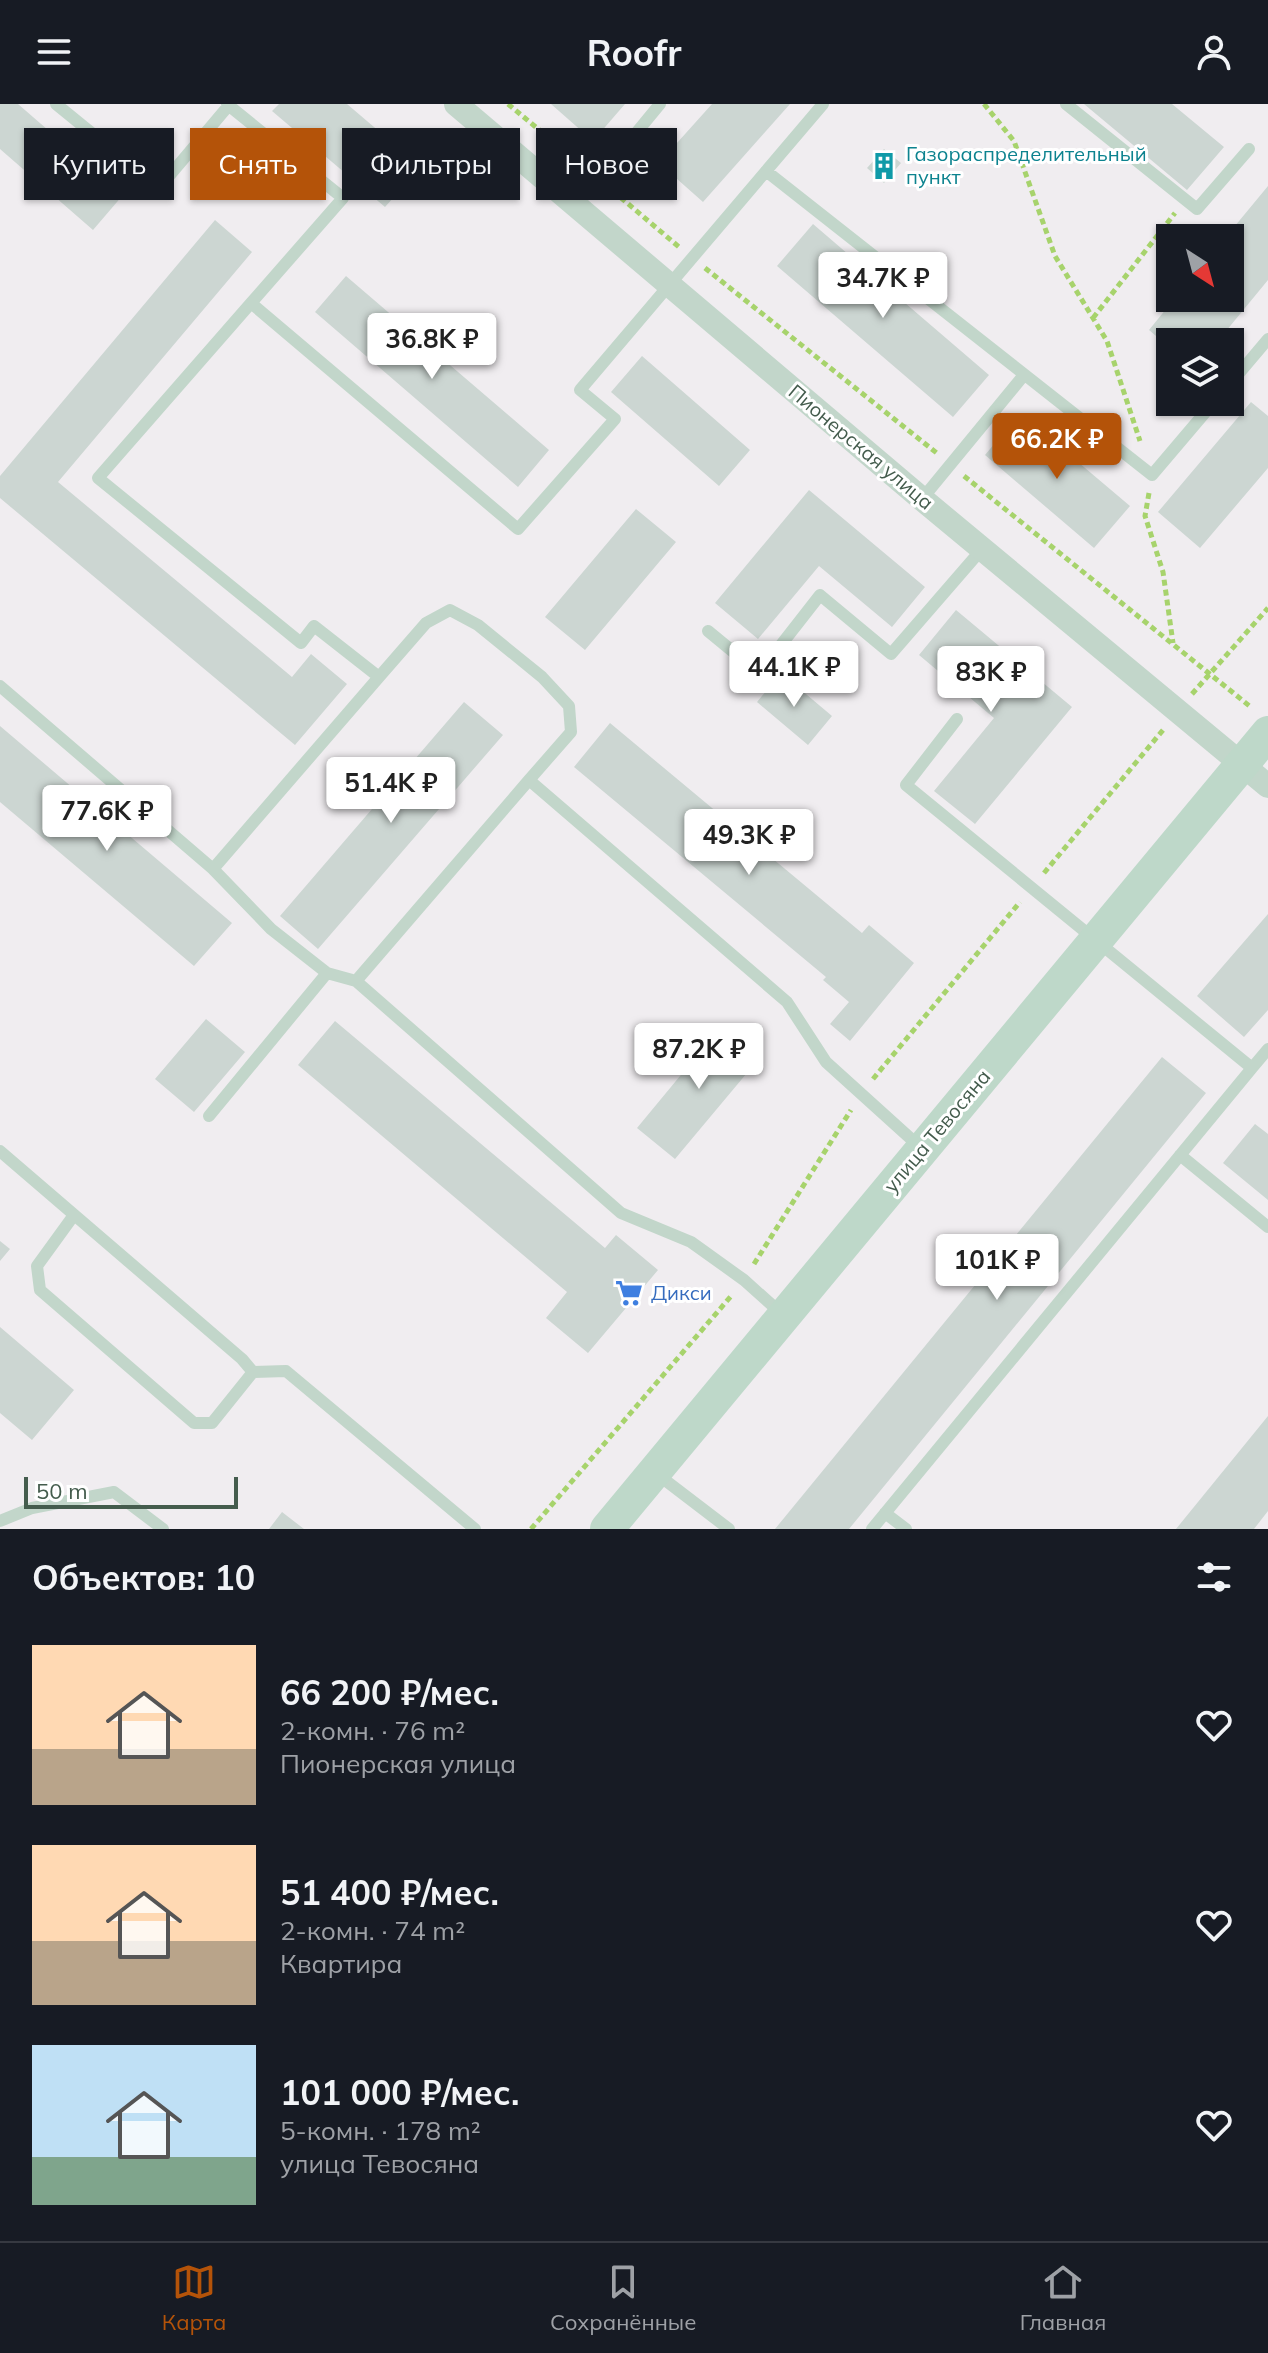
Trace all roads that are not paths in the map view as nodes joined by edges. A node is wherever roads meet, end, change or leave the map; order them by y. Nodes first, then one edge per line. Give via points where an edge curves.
1 (56, 104) edge
2 (456, 104) edge
3 (660, 104) edge
4 (823, 104) edge
5 (1066, 104) edge
6 (229, 105) edge
7 (1249, 149) dead end
8 (766, 171) junction
9 (576, 206) junction
10 (669, 285) junction
11 (251, 303) junction
12 (1268, 339) edge
13 (1244, 367) edge
14 (1024, 375) junction
15 (1202, 416) edge
16 (922, 499) junction
17 (982, 549) junction
18 (708, 631) dead end
19 (379, 677) junction
20 (0, 686) edge
21 (957, 719) dead end
22 (1262, 723) edge
23 (1240, 763) junction
24 (529, 780) junction
25 (1268, 786) edge
26 (213, 869) junction
27 (1095, 942) junction
28 (327, 973) junction
29 (356, 981) junction
30 (1268, 1049) edge
31 (1252, 1068) junction
32 (209, 1116) dead end
33 (922, 1149) junction
34 (0, 1151) edge
35 (1180, 1155) junction
36 (74, 1215) junction
37 (1268, 1227) edge
38 (784, 1315) junction
39 (253, 1372) junction
40 (654, 1472) junction
41 (885, 1513) junction
42 (0, 1521) edge
43 (163, 1529) edge
44 (475, 1529) edge
45 (607, 1529) edge
46 (729, 1529) edge
47 (872, 1529) edge
48 (906, 1529) edge

1 - 6 lane via 159,188
2 - 9 street, Пионерская улица
3 - 9 lane
4 - 8 lane
5 - 7 lane via 1197,209
6 - 11 lane via 343,198
8 - 10 lane
8 - 14 lane
9 - 10 street, Пионерская улица
10 - 11 lane via 580,390 615,419 518,529
10 - 16 street, Пионерская улица
11 - 19 lane via 98,478 301,643 314,626
12 - 13 lane
14 - 15 lane via 1152,475
14 - 16 lane
16 - 17 street, Пионерская улица
17 - 18 lane via 891,654 820,595 759,673
17 - 23 street, Пионерская улица
19 - 24 lane via 426,623 450,610 478,625 569,706 571,732
19 - 26 lane
20 - 26 lane
21 - 27 lane via 906,785
22 - 23 main road, улица Тевосяна
23 - 25 street, Пионерская улица
23 - 27 main road, улица Тевосяна
24 - 29 lane
24 - 33 lane via 787,1002 826,1062
26 - 28 lane via 271,929
27 - 31 lane
27 - 33 main road, улица Тевосяна
28 - 29 lane
28 - 32 lane
29 - 38 lane via 621,1213 691,1242
30 - 31 lane
31 - 35 lane
33 - 38 main road, улица Тевосяна
34 - 36 lane
35 - 37 lane
35 - 41 lane
36 - 39 lane
36 - 39 lane via 37,1266 40,1290 194,1423 212,1423
38 - 40 main road, улица Тевосяна
39 - 44 lane via 286,1371
40 - 45 main road, улица Тевосяна
40 - 46 lane
41 - 47 lane
41 - 48 lane
42 - 43 lane via 32,1508 114,1492

